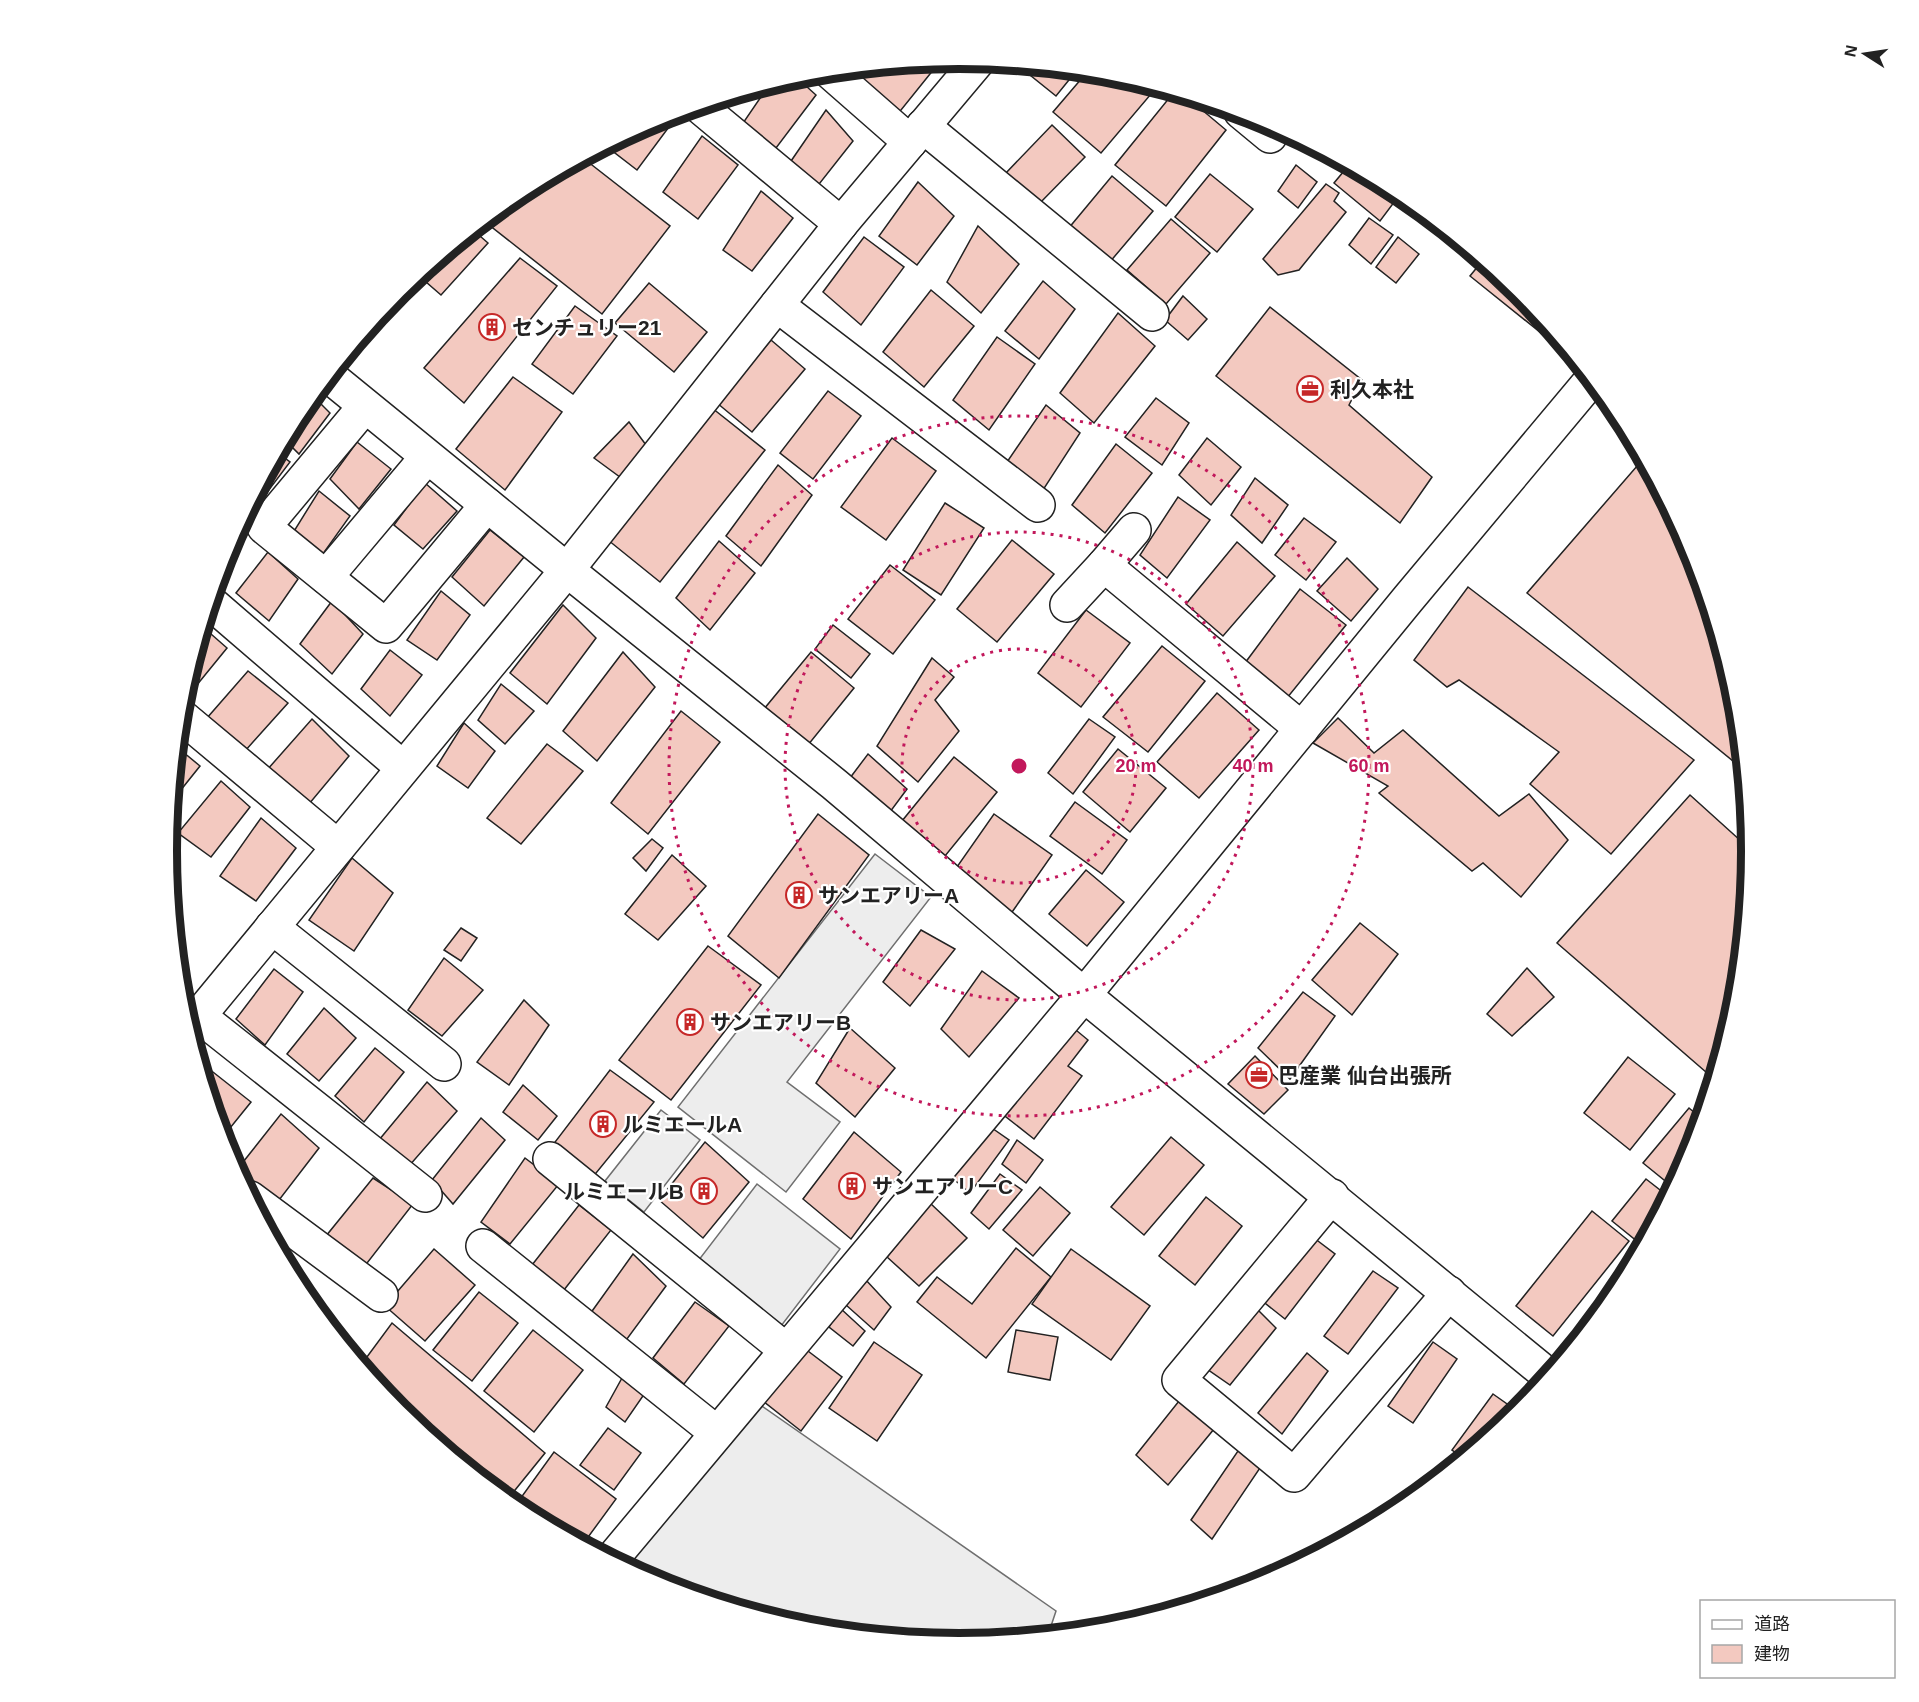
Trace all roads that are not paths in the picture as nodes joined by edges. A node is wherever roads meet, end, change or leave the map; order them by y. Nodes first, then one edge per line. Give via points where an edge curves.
1 (971, 69) edge
2 (840, 79) edge
3 (706, 112) edge
4 (1265, 132) edge
5 (917, 134) junction
6 (1270, 136) dead end
7 (841, 224) junction
8 (777, 305) junction
9 (1152, 314) dead end
10 (335, 381) edge
11 (1587, 385) edge
12 (365, 406) junction
13 (427, 457) junction
14 (487, 505) junction
15 (1038, 506) dead end
16 (1134, 530) dead end
17 (1104, 565) junction
18 (567, 570) junction
19 (326, 577) junction
20 (1067, 605) dead end
21 (217, 608) edge
22 (189, 722) edge
23 (1302, 729) junction
24 (403, 768) junction
25 (338, 846) junction
26 (272, 927) junction
27 (1084, 995) junction
28 (196, 1019) edge
29 (198, 1025) edge
30 (444, 1064) dead end
31 (550, 1159) dead end
32 (425, 1196) dead end
33 (1332, 1196) junction
34 (264, 1208) edge
35 (483, 1246) dead end
36 (1449, 1293) junction
37 (381, 1295) dead end
38 (786, 1350) junction
39 (1543, 1371) edge
40 (717, 1433) junction
41 (617, 1553) edge

1 - 5 street
2 - 5 street
3 - 7 street
4 - 6 street
5 - 7 street
5 - 9 street
7 - 8 street
8 - 15 street
8 - 18 street
10 - 12 street
11 - 23 street
12 - 13 street
12 - 19 street via 264,527
13 - 14 street
13 - 19 street
14 - 18 street
14 - 19 street via 386,626
16 - 17 street
17 - 20 street
17 - 23 street
18 - 24 street
18 - 27 street via 834,784
21 - 24 street
22 - 25 street
23 - 27 street
24 - 25 street
25 - 26 street
26 - 28 street
26 - 30 street
27 - 33 street
27 - 38 street
29 - 32 street
31 - 38 street
33 - 36 street
33 - 36 street via 1179,1380 1294,1474
34 - 37 street
35 - 40 street
36 - 39 street
38 - 40 street
40 - 41 street

